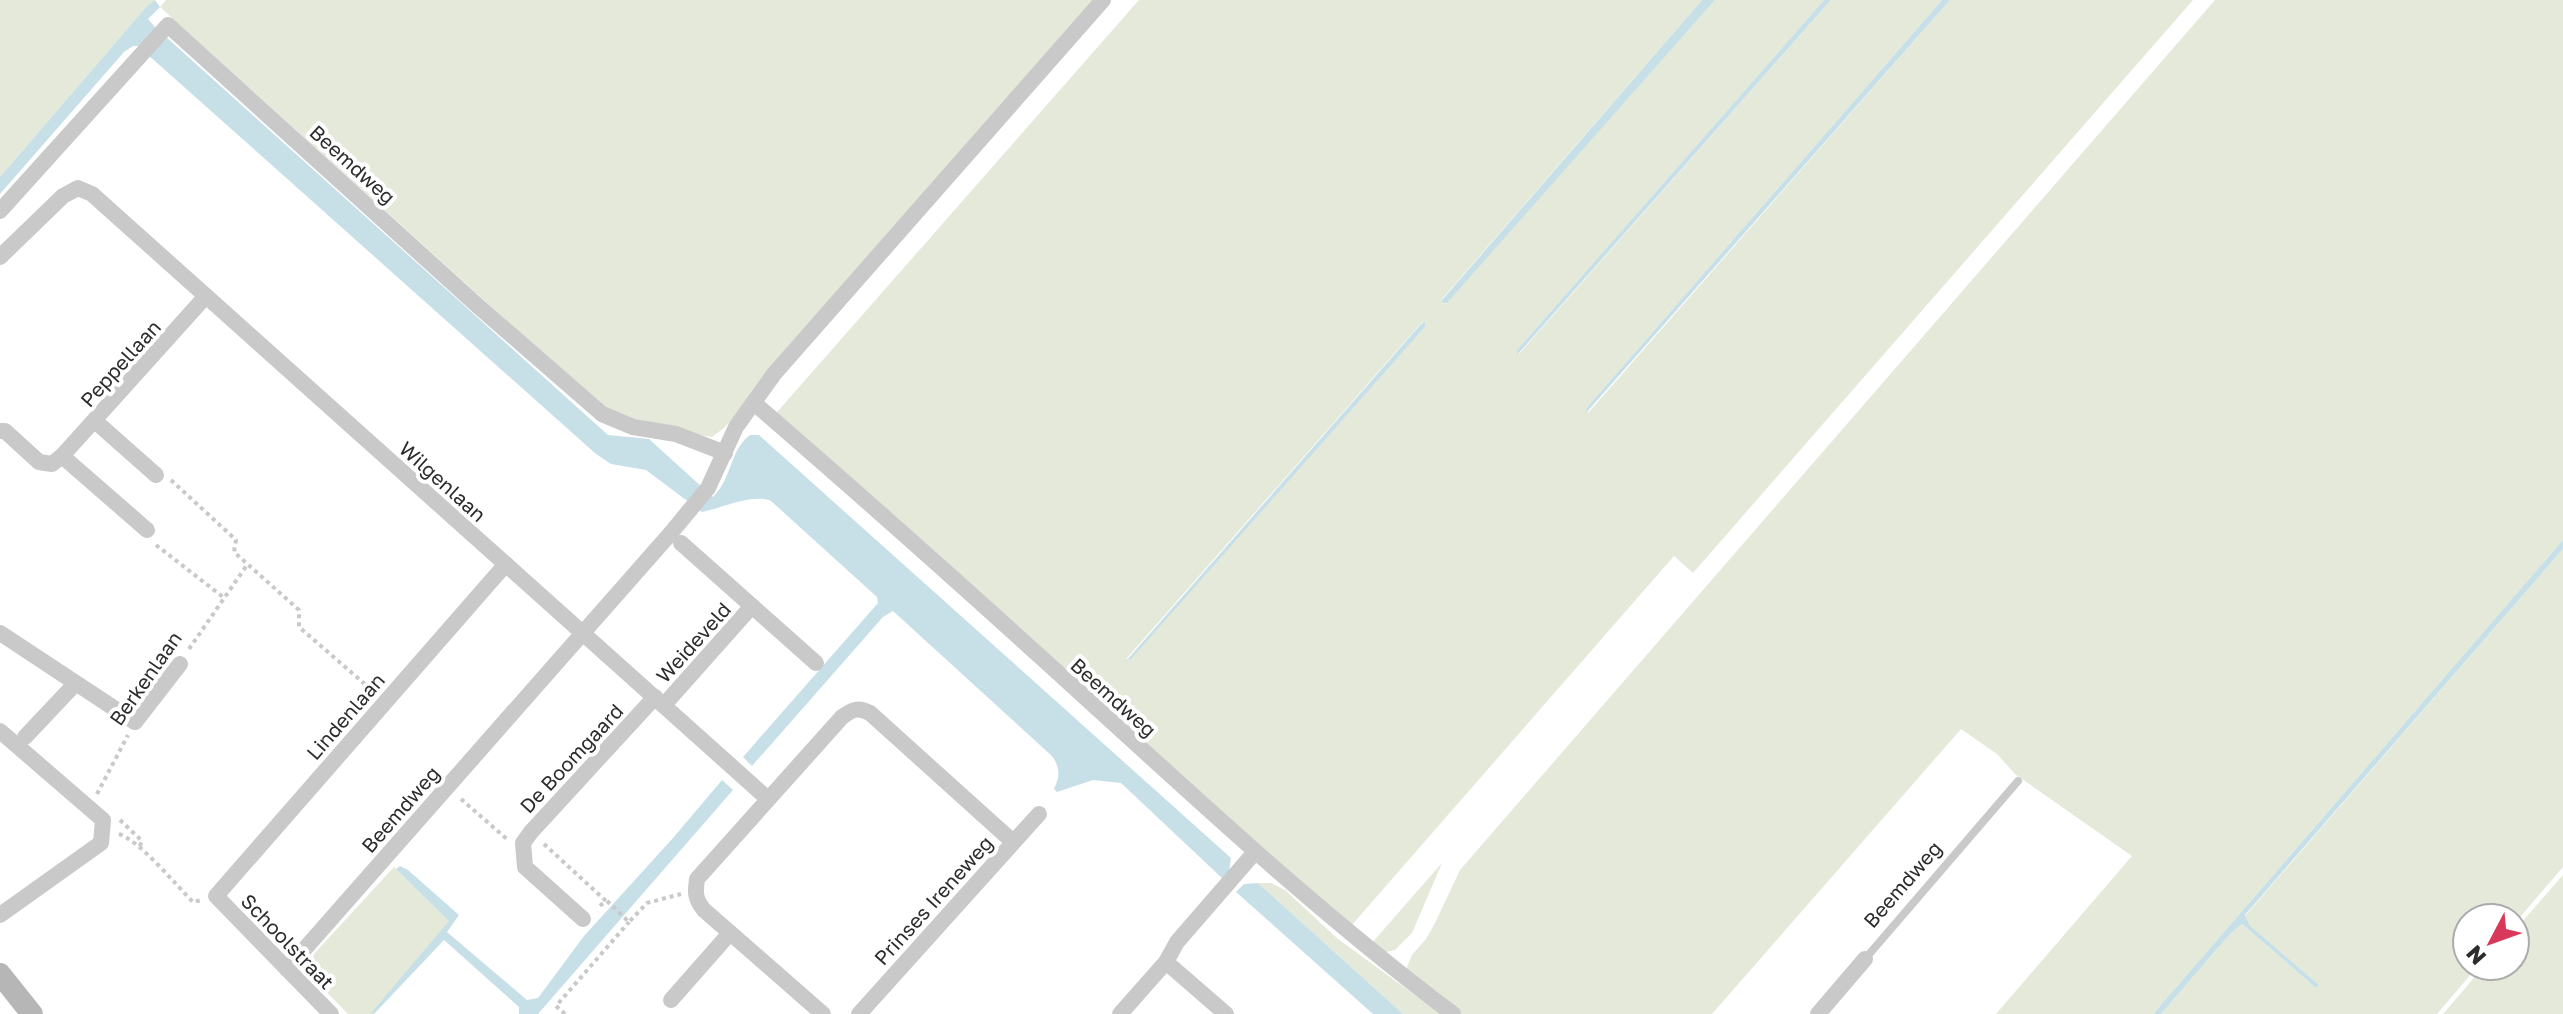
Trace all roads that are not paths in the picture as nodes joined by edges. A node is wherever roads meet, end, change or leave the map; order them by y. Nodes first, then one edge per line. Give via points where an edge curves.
1 (1103, 0) edge
2 (0, 211) edge
3 (0, 257) edge
4 (206, 296) junction
5 (754, 403) junction
6 (95, 421) junction
7 (0, 431) edge
8 (725, 453) junction
9 (62, 456) junction
10 (156, 475) road end
11 (147, 530) road end
12 (681, 543) dead end
13 (506, 564) junction
14 (752, 606) junction
15 (582, 632) junction
16 (0, 633) edge
17 (816, 663) dead end
18 (180, 664) road end
19 (75, 684) junction
20 (659, 701) junction
21 (0, 731) edge
22 (25, 737) dead end
23 (2018, 781) dead end
24 (768, 799) junction
25 (1039, 814) dead end
26 (1012, 841) junction
27 (1255, 852) junction
28 (216, 896) joint
29 (0, 915) edge
30 (583, 919) road end
31 (730, 933) junction
32 (1865, 959) joint
33 (1166, 962) junction
34 (287, 969) junction
35 (0, 974) edge
36 (671, 1000) dead end
37 (32, 1014) edge
38 (331, 1014) edge
39 (823, 1014) edge
40 (859, 1014) edge
41 (1120, 1014) edge
42 (1226, 1014) edge
43 (1453, 1014) edge
44 (1818, 1014) edge

1 - 5 street, Beemdweg
2 - 8 street, Beemdweg via 168,25 602,414
3 - 4 street, Wilgenlaan via 78,188 92,194
4 - 6 street, Peppellaan
4 - 13 street, Wilgenlaan
5 - 8 street, Beemdweg
5 - 27 street, Beemdweg
6 - 9 street, Peppellaan
6 - 10 street
7 - 9 street via 39,462 52,464
8 - 15 street, Beemdweg via 708,488
9 - 11 street
12 - 14 street, Weideveld
13 - 15 street, Wilgenlaan
13 - 28 street, Lindenlaan
14 - 17 street, Weideveld
14 - 20 street, Weideveld
15 - 20 street, Wilgenlaan
15 - 34 street, Beemdweg
16 - 19 street
18 - 19 street, Berkenlaan via 135,722
19 - 22 street
20 - 24 street, Wilgenlaan
20 - 30 street, De Boomgaard via 527,838 525,867
21 - 29 street via 103,820 101,843
23 - 32 lane, Beemdweg
24 - 26 street via 842,717 861,708
24 - 31 street via 697,879 696,901
25 - 26 street, Prinses Ireneweg
26 - 40 street, Prinses Ireneweg
27 - 33 street via 1177,942
27 - 43 street, Beemdweg
28 - 34 street, Schoolstraat
31 - 36 street
31 - 39 street
32 - 44 street, Beemdweg
33 - 41 street
33 - 42 street
34 - 38 street, Schoolstraat
35 - 37 street

